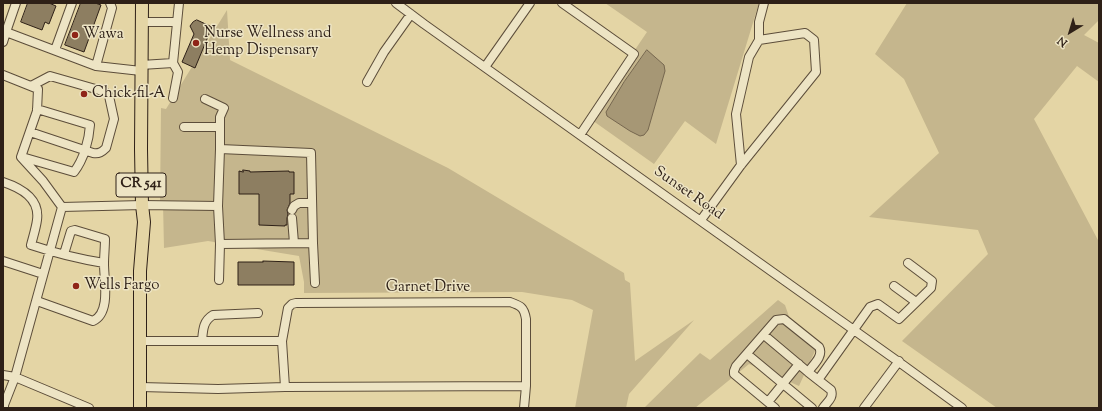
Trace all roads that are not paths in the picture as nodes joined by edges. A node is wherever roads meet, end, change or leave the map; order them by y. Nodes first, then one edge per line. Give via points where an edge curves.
1 (16, 3) edge
2 (72, 3) edge
3 (110, 3) edge
4 (142, 3) edge
5 (179, 3) edge
6 (396, 3) edge
7 (530, 3) edge
8 (562, 3) edge
9 (764, 3) edge
10 (411, 14) junction
11 (142, 22) junction
12 (177, 22) junction
13 (4, 32) edge
14 (759, 40) junction
15 (3, 42) edge
16 (55, 50) junction
17 (173, 63) junction
18 (96, 66) junction
19 (485, 67) junction
20 (141, 68) junction
21 (3, 75) edge
22 (367, 82) dead end
23 (31, 86) junction
24 (173, 98) dead end
25 (205, 99) dead end
26 (37, 109) junction
27 (184, 127) dead end
28 (220, 127) junction
29 (30, 132) junction
30 (580, 135) junction
31 (220, 149) junction
32 (84, 150) junction
33 (21, 157) junction
34 (741, 165) junction
35 (3, 182) edge
36 (312, 203) junction
37 (142, 205) junction
38 (218, 206) junction
39 (62, 207) junction
40 (701, 220) junction
41 (294, 243) junction
42 (313, 243) junction
43 (220, 244) junction
44 (50, 251) junction
45 (64, 254) junction
46 (3, 261) edge
47 (104, 263) junction
48 (908, 263) dead end
49 (43, 274) junction
50 (220, 280) dead end
51 (315, 283) dead end
52 (894, 286) dead end
53 (36, 301) junction
54 (916, 302) junction
55 (258, 313) dead end
56 (854, 330) junction
57 (764, 335) junction
58 (141, 341) junction
59 (202, 341) junction
60 (282, 341) junction
61 (747, 354) junction
62 (899, 362) junction
63 (799, 364) junction
64 (808, 372) junction
65 (3, 375) edge
66 (15, 377) junction
67 (818, 380) junction
68 (783, 384) junction
69 (526, 386) junction
70 (141, 387) junction
71 (285, 387) junction
72 (771, 405) edge
73 (4, 408) edge
74 (89, 408) edge
75 (140, 408) edge
76 (524, 408) edge
77 (812, 408) edge
78 (823, 408) edge
79 (864, 408) edge
80 (962, 408) edge

1 - 13 street
2 - 16 street
3 - 18 street via 112,8
4 - 11 highway, CR 541
5 - 12 street
6 - 10 street, Sunset Road
7 - 19 street
8 - 30 street via 634,54
9 - 14 street via 758,22
10 - 19 street, Sunset Road
10 - 22 street via 384,52
11 - 12 street
11 - 20 highway, CR 541
12 - 17 street
13 - 15 street
13 - 16 street
14 - 34 street via 749,57 736,114
14 - 34 street via 805,33 814,40 816,72
16 - 18 street
17 - 20 street
17 - 24 street via 178,72
18 - 20 street
19 - 30 street, Sunset Road
20 - 37 highway, CR 541
21 - 23 street
23 - 26 street via 38,89
23 - 32 street via 46,77 54,76 105,92 109,96 114,119 106,148 98,154
25 - 28 street via 224,108 220,117
26 - 29 street
26 - 32 street via 90,124
27 - 28 street
28 - 31 street
29 - 32 street
29 - 33 street
30 - 40 street, Sunset Road
31 - 36 street via 311,153
31 - 38 street
32 - 33 street via 74,172
33 - 39 street
34 - 40 street
35 - 44 street via 27,193 32,200 37,220 31,245
36 - 41 street via 299,203 294,206
36 - 42 street
37 - 38 street
37 - 39 street
37 - 58 highway, CR 541 via 144,222 140,271
38 - 43 street
39 - 44 street
40 - 56 street, Sunset Road
41 - 42 street
41 - 43 street
42 - 51 street
43 - 50 street
44 - 45 street
44 - 49 street
45 - 47 street
45 - 47 street via 71,231 75,230 105,239
46 - 49 street
47 - 53 street via 105,304 98,319 93,322
48 - 54 street via 932,281 931,288
49 - 53 street
52 - 54 street
53 - 66 street
54 - 56 street via 899,319 878,304 870,307
55 - 59 street via 213,315 204,323
56 - 62 street, Sunset Road
56 - 67 street
57 - 61 street
57 - 63 street
57 - 64 street via 776,320 784,319 819,347 821,354
58 - 59 street
58 - 70 highway, CR 541
59 - 60 street
60 - 69 street, Garnet Drive via 288,308 296,302 510,302 524,309 526,319
60 - 71 street, Garnet Drive
61 - 68 street
61 - 72 street via 736,366 734,374
62 - 79 street
62 - 80 street, Sunset Road
63 - 64 street
63 - 68 street
64 - 67 street
65 - 66 street
66 - 73 street
66 - 74 street
67 - 78 street via 832,392 832,397
68 - 72 street
68 - 77 street
69 - 71 street
69 - 76 street, Garnet Drive
70 - 71 street
70 - 75 highway, CR 541

